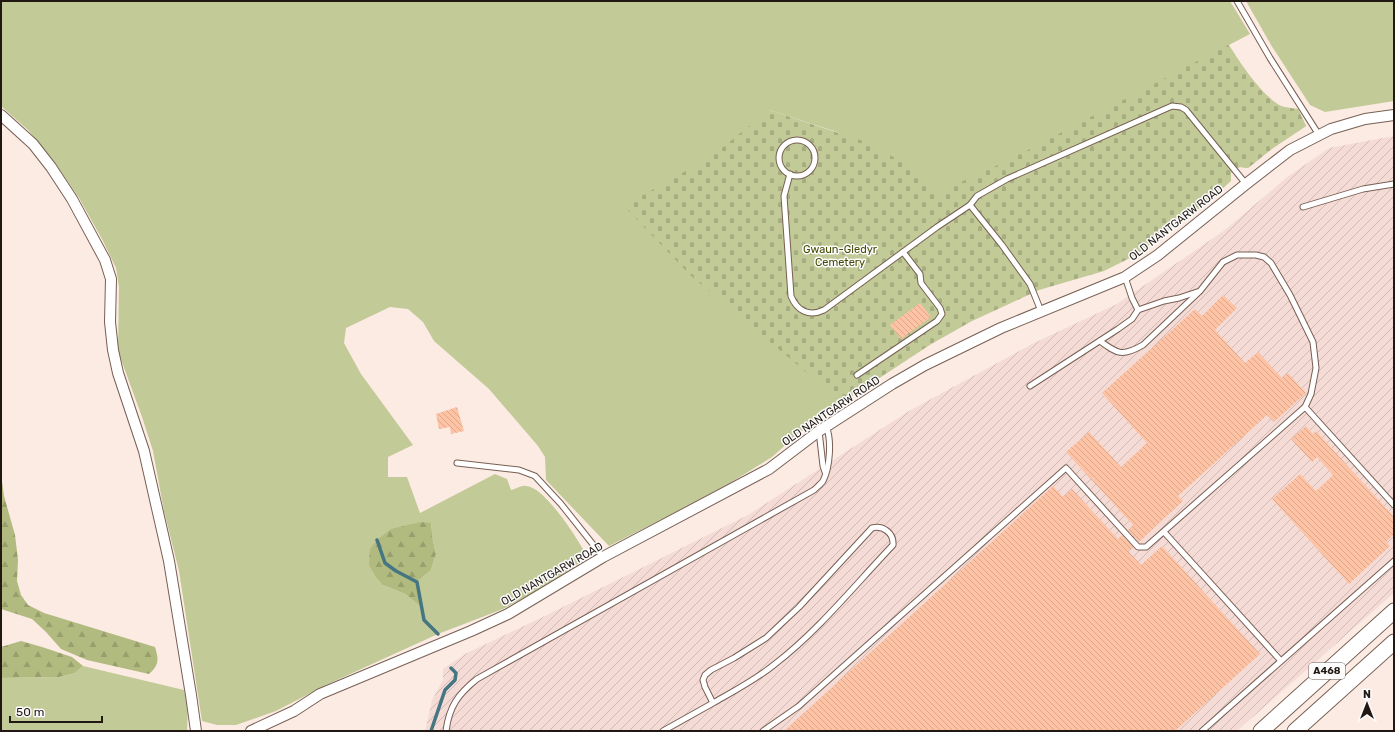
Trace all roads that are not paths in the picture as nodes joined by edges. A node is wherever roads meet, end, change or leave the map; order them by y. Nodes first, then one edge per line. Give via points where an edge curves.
1 (1237, 1) edge
2 (1394, 114) edge
3 (1, 115) edge
4 (1319, 135) junction
5 (790, 174) junction
6 (1246, 184) junction
7 (1394, 184) edge
8 (970, 205) junction
9 (1303, 207) dead end
10 (903, 252) junction
11 (1125, 277) junction
12 (1200, 291) junction
13 (1138, 310) junction
14 (1041, 311) junction
15 (1100, 341) junction
16 (857, 375) dead end
17 (1030, 386) dead end
18 (1305, 407) junction
19 (822, 428) junction
20 (457, 463) dead end
21 (825, 472) junction
22 (1394, 505) edge
23 (1164, 532) junction
24 (603, 557) junction
25 (1394, 561) edge
26 (1394, 611) edge
27 (1394, 642) edge
28 (1281, 661) junction
29 (713, 703) junction
30 (196, 731) edge
31 (251, 731) edge
32 (446, 731) edge
33 (663, 731) edge
34 (763, 731) edge
35 (1202, 731) edge
36 (1261, 731) edge
37 (1295, 731) edge

1 - 4 lane
2 - 4 street, OLD NANTGARW ROAD via 1359,121
3 - 30 street via 33,144 51,167 72,199 104,260 111,280 110,322 113,350 144,451 169,561
4 - 6 street, OLD NANTGARW ROAD via 1290,150
5 - 5 lane via 780,162 781,151 788,142 804,141 812,148 814,164 801,175
5 - 10 lane via 784,196 791,296 802,311 813,313 824,310
6 - 8 lane via 1186,110 1172,106 1007,179 977,196
6 - 11 street, OLD NANTGARW ROAD via 1158,255
7 - 9 lane via 1363,189
8 - 10 lane
8 - 14 lane via 1030,284
10 - 16 lane via 920,274 921,283 942,314 937,321
11 - 13 lane
11 - 14 street, OLD NANTGARW ROAD
12 - 13 lane
12 - 15 lane via 1135,350 1115,352
12 - 18 lane via 1223,262 1237,255 1256,255 1271,263 1290,295 1312,342 1316,368 1311,394
13 - 15 lane via 1132,319
14 - 19 street, OLD NANTGARW ROAD via 925,365
15 - 17 lane
18 - 22 lane
18 - 23 lane
19 - 21 lane
19 - 21 lane via 829,433 829,466
19 - 24 street, OLD NANTGARW ROAD via 768,469
20 - 24 lane via 519,470 535,476
21 - 32 lane via 823,481 814,490 477,679 463,692 451,710
23 - 28 lane
23 - 34 lane via 1146,547 1138,548 1066,468 799,706
24 - 31 street, OLD NANTGARW ROAD via 508,614 320,694 294,711
25 - 28 lane
26 - 36 main road, A468
27 - 37 main road, A468
28 - 35 lane
29 - 29 lane via 774,666 788,654 893,545 892,535 884,528 872,528 799,607 766,638 705,675 705,687
29 - 33 lane

